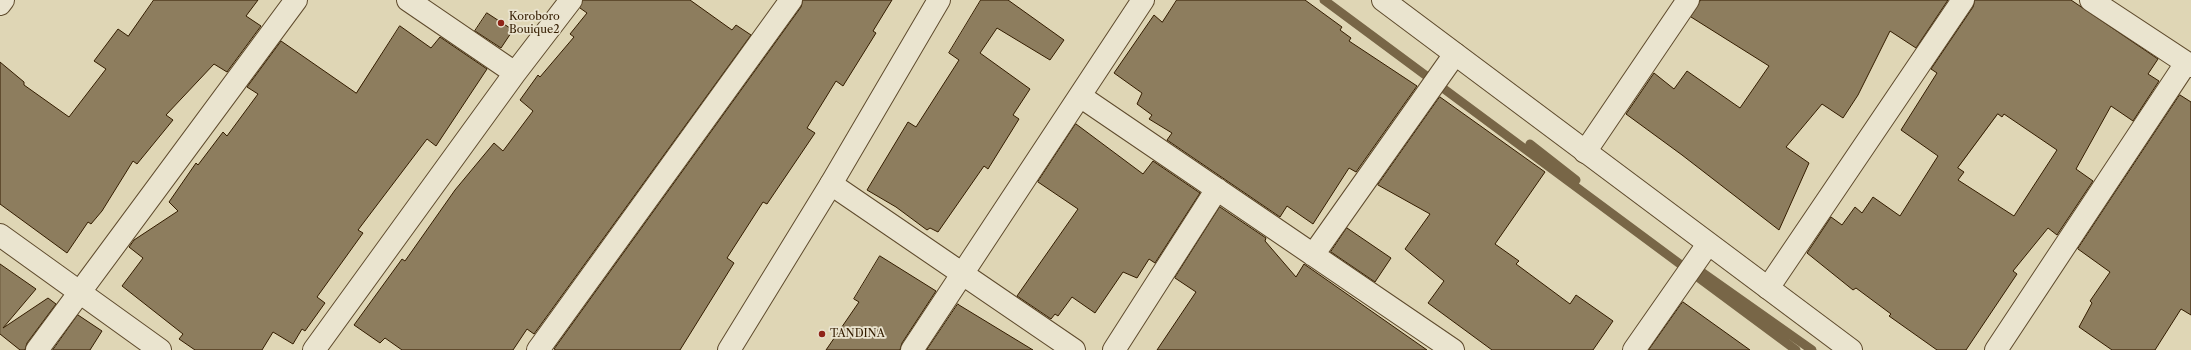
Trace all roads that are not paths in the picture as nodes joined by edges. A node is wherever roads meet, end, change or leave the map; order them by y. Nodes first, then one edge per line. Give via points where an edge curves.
1 (3, 0) edge
2 (296, 0) edge
3 (408, 0) edge
4 (571, 0) edge
5 (791, 0) edge
6 (939, 0) edge
7 (1143, 0) edge
8 (1383, 0) edge
9 (1688, 0) edge
10 (1963, 0) edge
11 (2091, 0) edge
12 (0, 4) edge
13 (1449, 62) junction
14 (2188, 64) edge
15 (515, 74) junction
16 (1080, 96) junction
17 (1585, 152) junction
18 (832, 184) junction
19 (1217, 189) junction
20 (0, 235) edge
21 (1702, 252) junction
22 (1313, 255) junction
23 (964, 274) junction
24 (1768, 288) junction
25 (79, 292) junction
26 (37, 350) edge
27 (160, 350) edge
28 (314, 350) edge
29 (538, 350) edge
30 (729, 350) edge
31 (912, 350) edge
32 (1074, 350) edge
33 (1114, 350) edge
34 (1453, 350) edge
35 (1634, 350) edge
36 (1851, 350) edge
37 (1996, 350) edge

1 - 12 street
2 - 25 street
3 - 15 street
4 - 15 street
5 - 29 street
6 - 18 street
7 - 16 street
8 - 13 street
9 - 17 street
10 - 24 street
11 - 14 street
13 - 17 street
13 - 22 street
14 - 37 street
15 - 28 street
16 - 19 street
16 - 23 street
17 - 21 street
18 - 23 street
18 - 30 street
19 - 22 street
19 - 33 street
20 - 25 street
21 - 24 street
21 - 35 street
22 - 34 street
23 - 31 street
23 - 32 street
24 - 36 street
25 - 26 street
25 - 27 street

